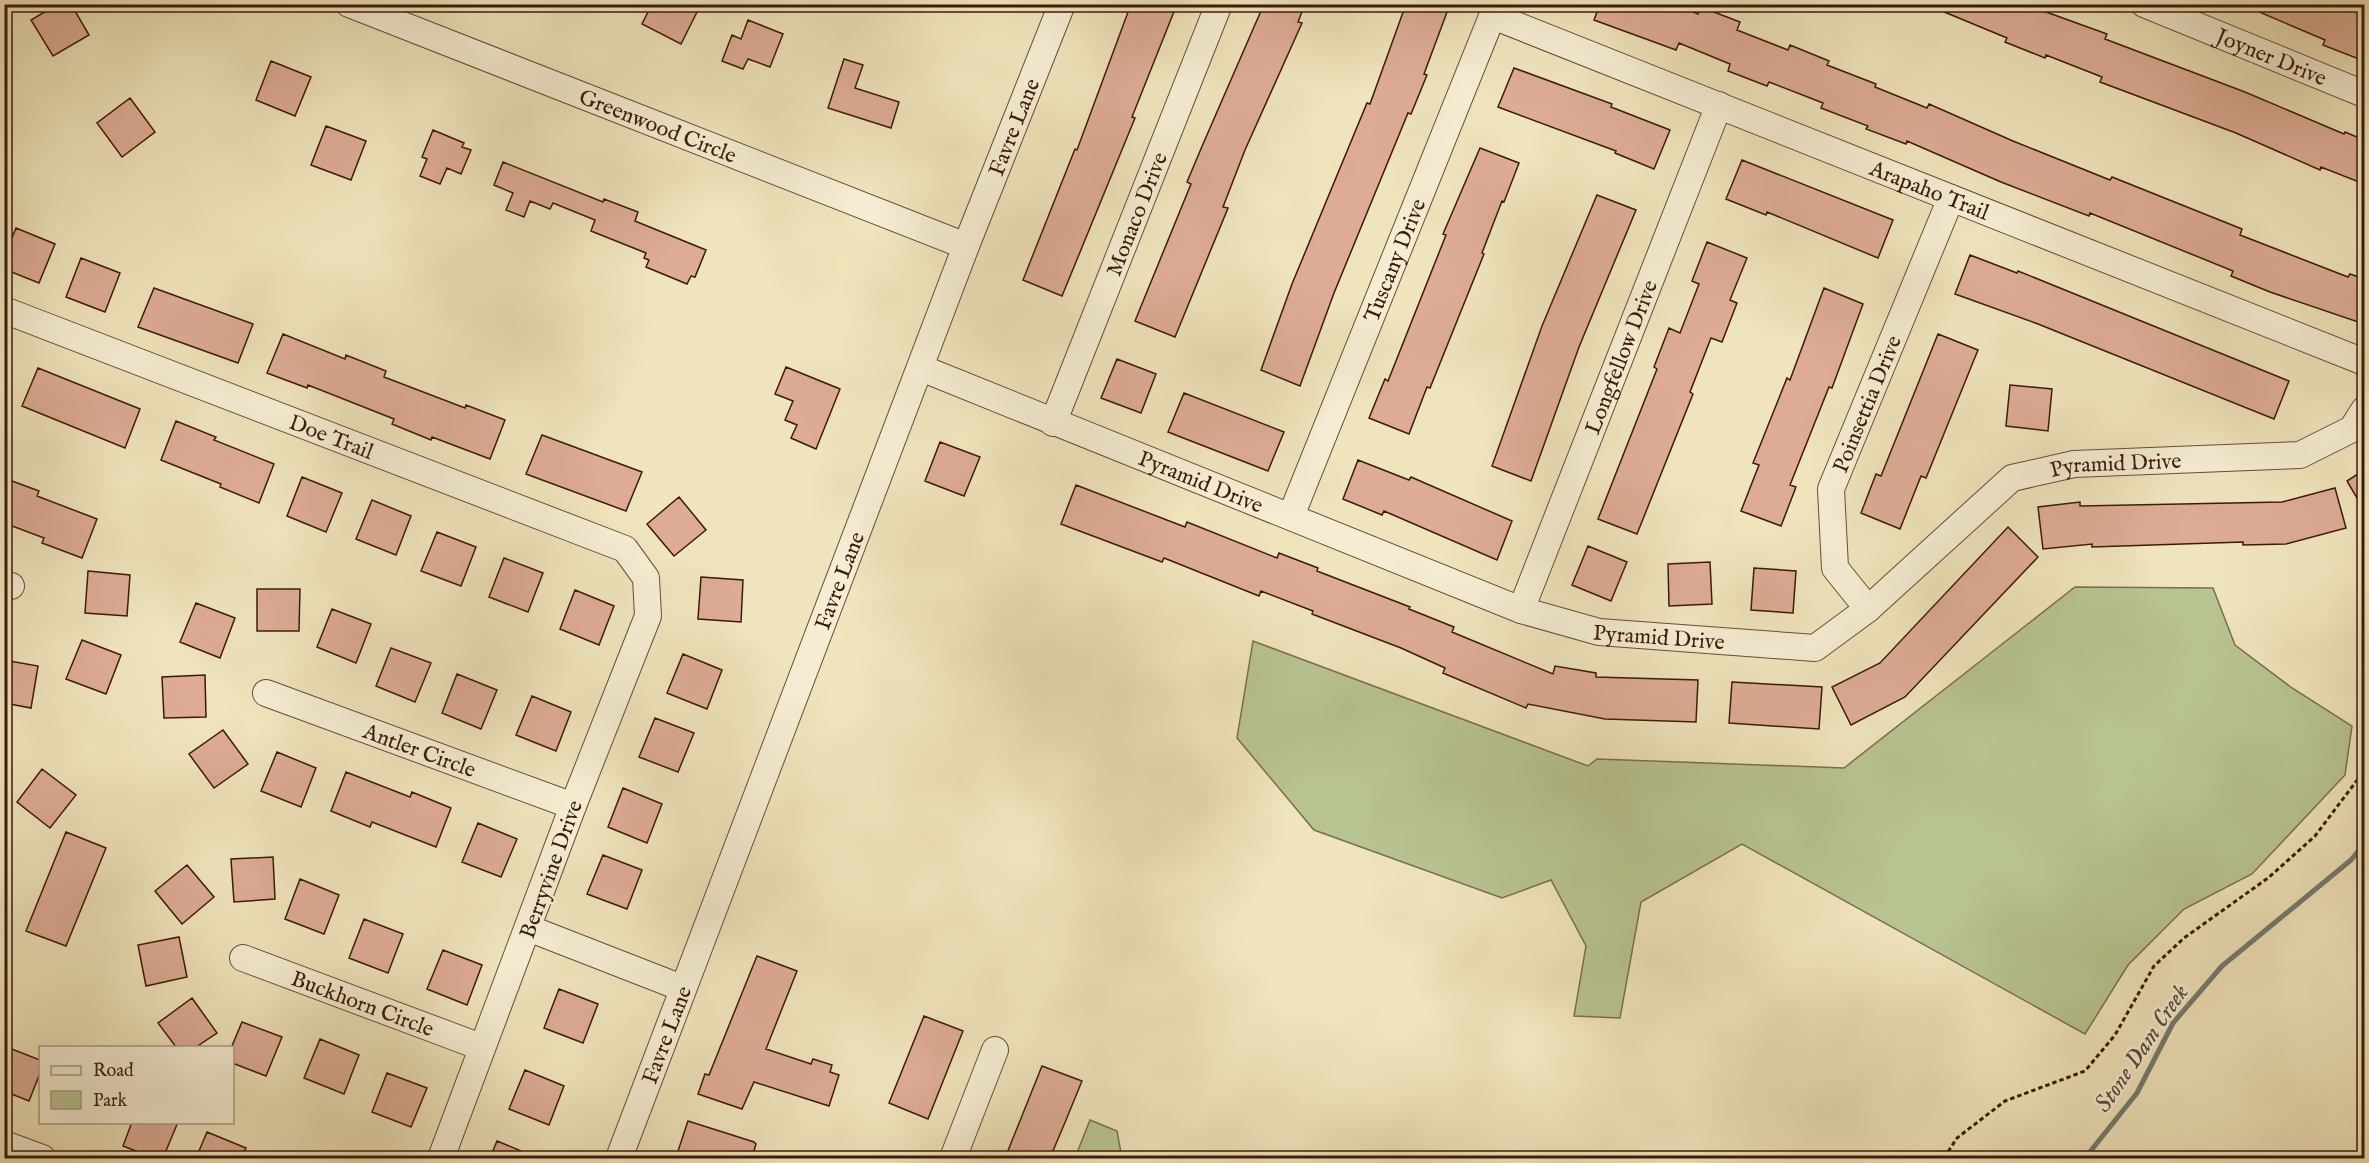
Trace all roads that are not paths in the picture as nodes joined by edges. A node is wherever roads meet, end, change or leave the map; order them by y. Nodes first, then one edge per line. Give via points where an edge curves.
1 (349, 4) edge
2 (1062, 4) edge
3 (1219, 4) edge
4 (2144, 4) edge
5 (1495, 10) edge
6 (2364, 94) edge
7 (1719, 105) junction
8 (1951, 198) junction
9 (966, 246) junction
10 (4, 310) edge
11 (2364, 362) edge
12 (921, 368) junction
13 (2364, 410) edge
14 (1053, 423) junction
15 (1292, 516) junction
16 (646, 578) joint
17 (1868, 609) junction
18 (1521, 610) junction
19 (266, 693) dead end
20 (573, 806) junction
21 (528, 928) junction
22 (243, 958) dead end
23 (682, 988) junction
24 (481, 1047) junction
25 (995, 1050) dead end
26 (4, 1144) edge
27 (42, 1158) edge
28 (441, 1158) edge
29 (619, 1158) edge
30 (952, 1158) edge

1 - 9 street, Greenwood Circle
2 - 9 street, Favre Lane
3 - 14 street, Monaco Drive
4 - 6 street, Joyner Drive
5 - 7 street, Arapaho Trail
5 - 15 street, Tuscany Drive
7 - 8 street, Arapaho Trail
7 - 18 street, Longfellow Drive
8 - 11 street, Arapaho Trail
8 - 17 street, Poinsettia Drive via 1831,489 1835,568
9 - 12 street, Favre Lane
10 - 16 street, Doe Trail via 624,549
12 - 14 street, Pyramid Drive
12 - 23 street, Favre Lane
13 - 17 street, Pyramid Drive via 2352,429 2300,455 2074,464 2012,478
14 - 15 street, Pyramid Drive
15 - 18 street, Pyramid Drive
16 - 20 street, Berryvine Drive via 648,616
17 - 18 street, Pyramid Drive via 1815,648 1599,632
19 - 20 street, Antler Circle
20 - 21 street, Berryvine Drive
21 - 23 street
21 - 24 street, Berryvine Drive
22 - 24 street, Buckhorn Circle
23 - 29 street, Favre Lane
24 - 28 street, Berryvine Drive
25 - 30 street
26 - 27 street

